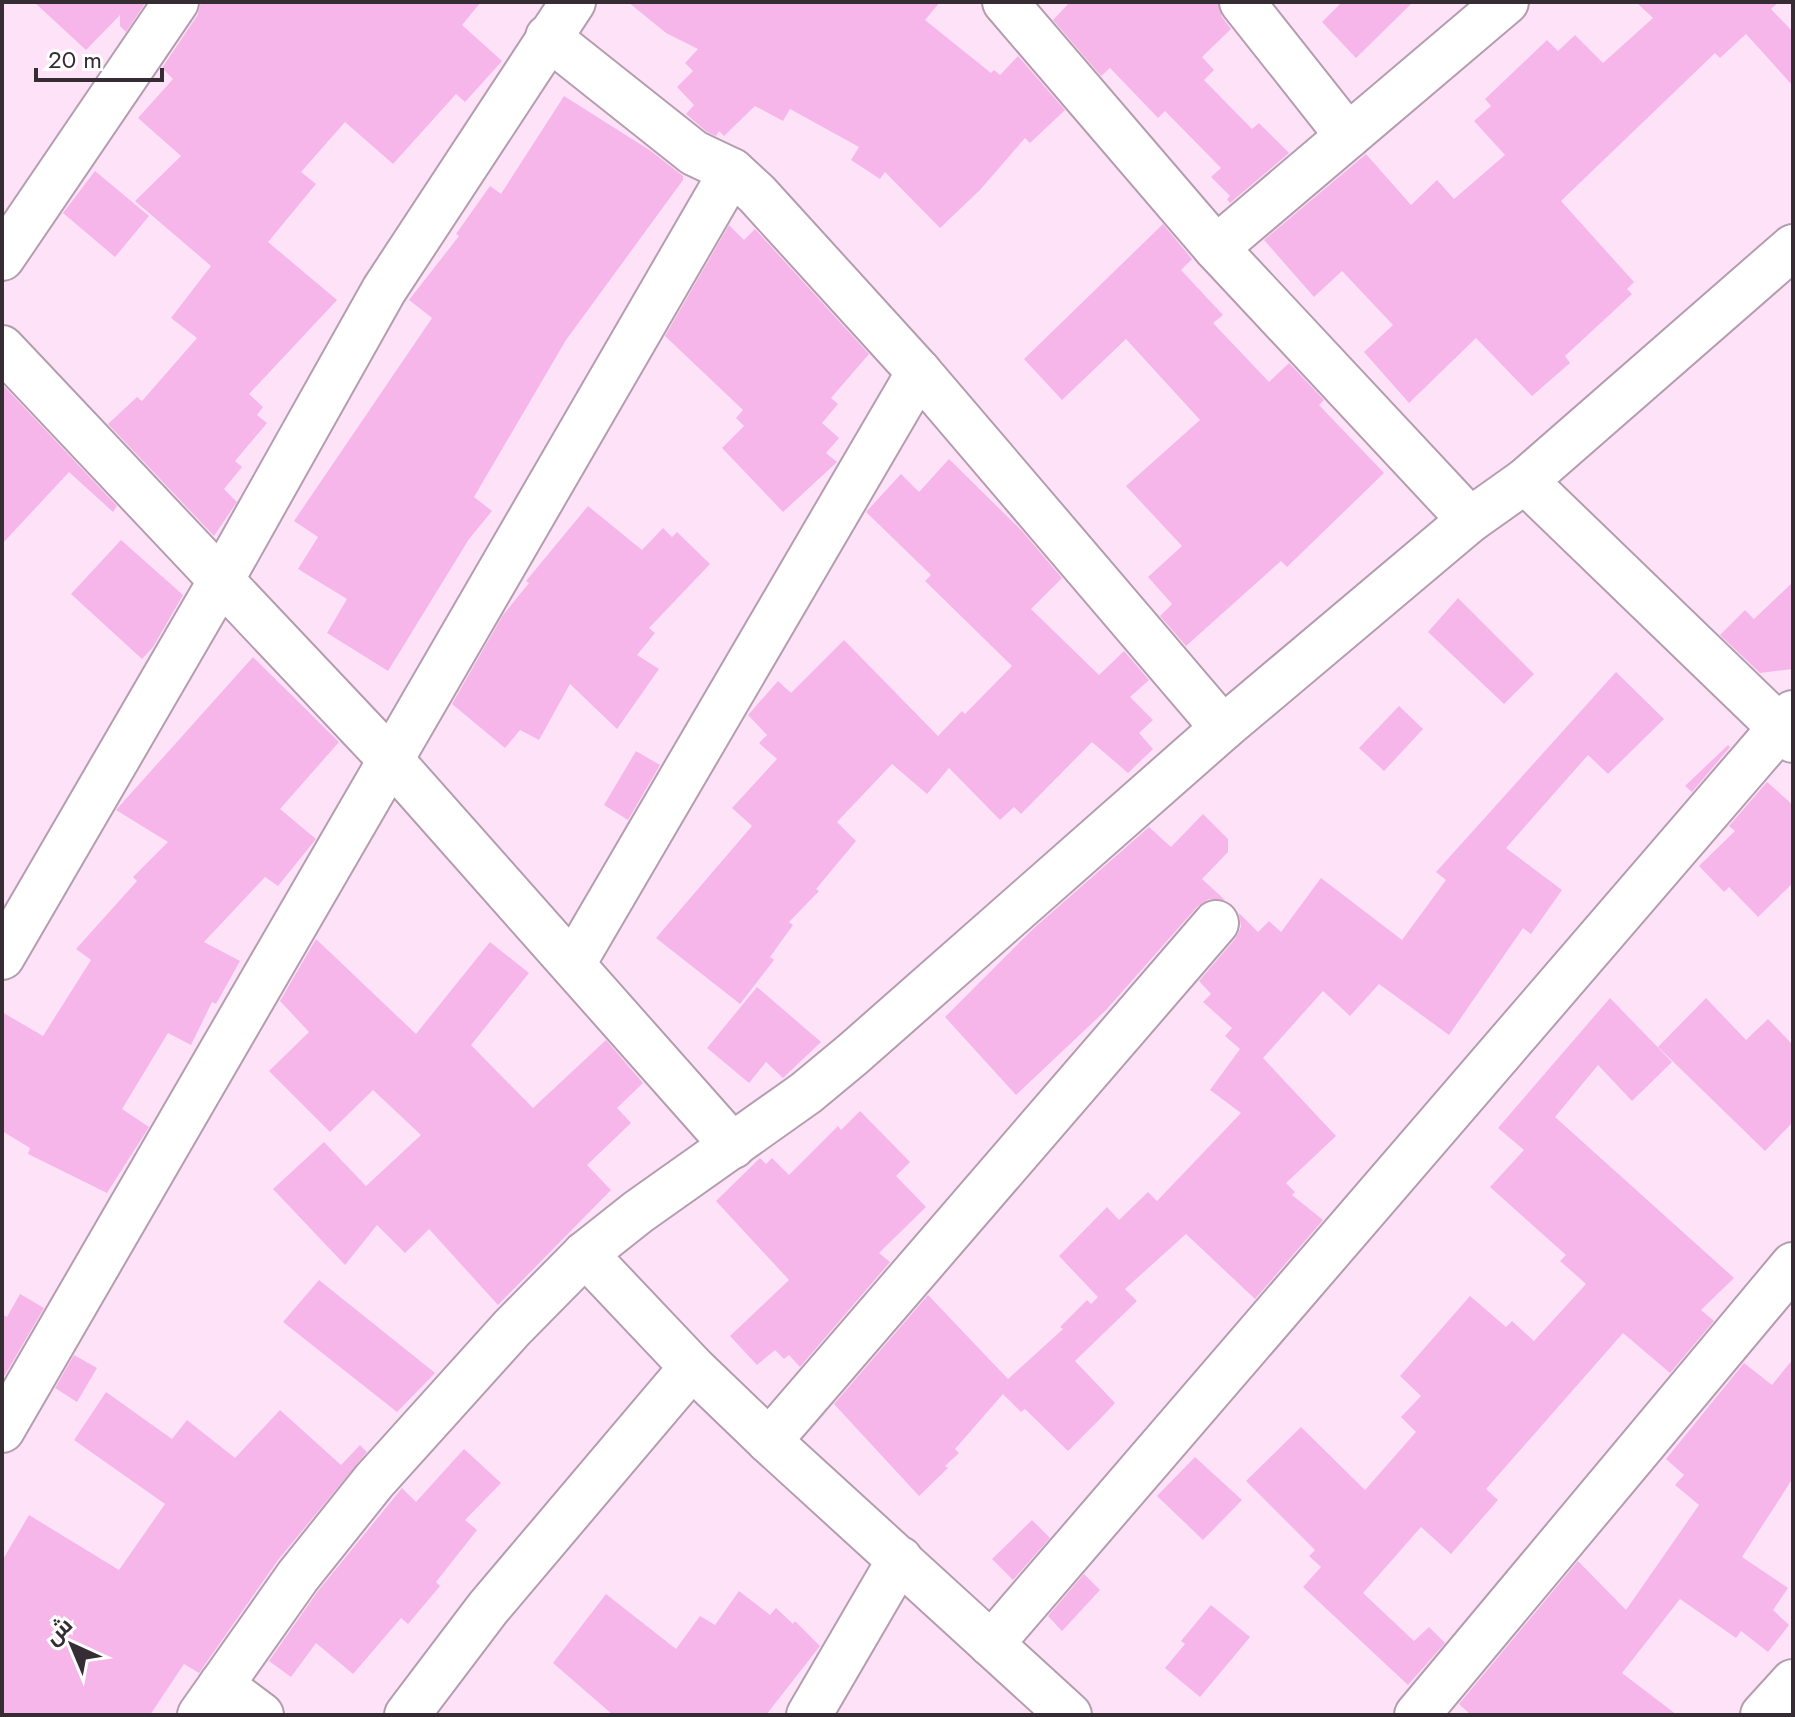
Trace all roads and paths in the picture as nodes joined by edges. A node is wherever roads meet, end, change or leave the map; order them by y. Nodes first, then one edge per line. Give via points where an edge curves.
1 (176, 2) edge
2 (573, 2) edge
3 (1005, 2) edge
4 (1242, 2) edge
5 (1506, 2) edge
6 (548, 37) junction
7 (1348, 136) junction
8 (732, 171) junction
9 (1793, 247) edge
10 (1216, 248) junction
11 (2, 258) edge
12 (2, 348) edge
13 (919, 372) junction
14 (1525, 481) junction
15 (1470, 520) junction
16 (220, 582) junction
17 (1789, 726) edge
18 (1223, 728) junction
19 (389, 758) junction
20 (1216, 923) dead end
21 (2, 957) edge
22 (574, 962) junction
23 (733, 1146) junction
24 (585, 1254) junction
25 (1793, 1265) edge
26 (692, 1367) junction
27 (2, 1430) edge
28 (769, 1441) junction
29 (900, 1559) junction
30 (991, 1644) junction
31 (1793, 1682) edge
32 (210, 1700) edge
33 (261, 1715) edge
34 (407, 1715) edge
35 (809, 1715) edge
36 (1069, 1715) edge
37 (1417, 1715) edge
38 (1763, 1715) edge

1 - 11 street
2 - 6 street
3 - 10 street
4 - 7 street
5 - 7 street
6 - 8 street via 694,153
6 - 16 street via 384,290
7 - 10 street
8 - 13 street
8 - 19 street
9 - 14 street
10 - 15 street
12 - 16 street
13 - 18 street
13 - 22 street
14 - 15 street
14 - 17 street
15 - 18 street
16 - 19 street
16 - 21 street
17 - 30 street
18 - 23 street via 853,1054
19 - 22 street
19 - 27 street
20 - 28 street
22 - 23 street
23 - 24 street
24 - 26 street
24 - 32 street via 374,1481
25 - 37 street
26 - 28 street
26 - 34 street via 488,1608
28 - 29 street
29 - 30 street
29 - 35 street
30 - 36 street
31 - 38 street
32 - 33 street

